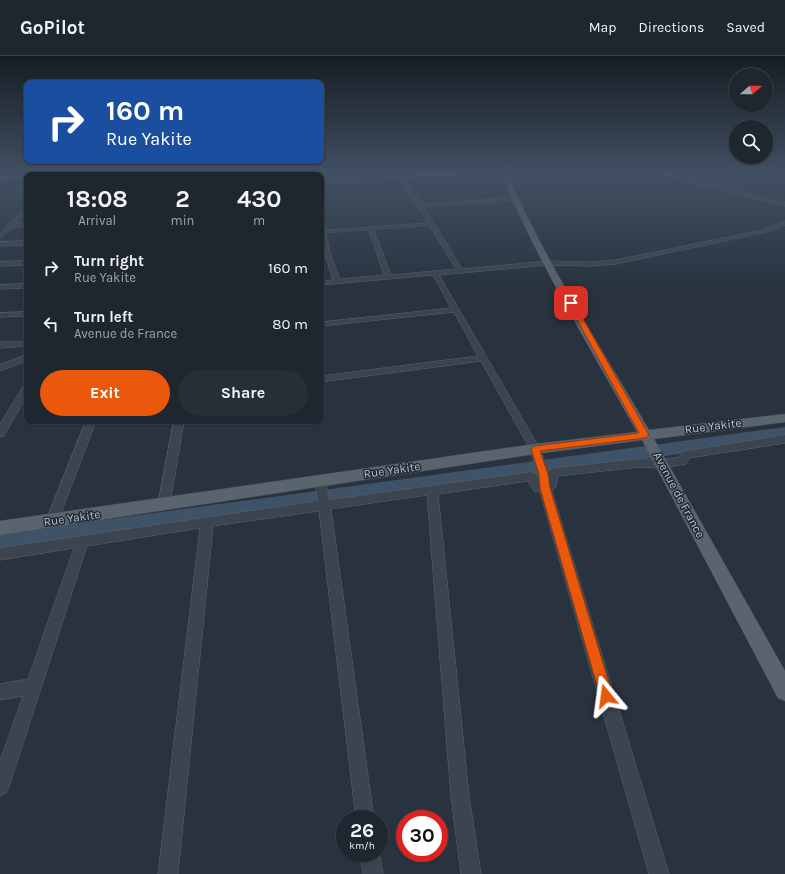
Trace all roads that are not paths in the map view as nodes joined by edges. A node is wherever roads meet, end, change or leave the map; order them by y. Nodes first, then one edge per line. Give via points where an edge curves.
1 (424, 211) edge
2 (521, 211) edge
3 (24, 213) edge
4 (785, 223) edge
5 (431, 224) junction
6 (10, 225) junction
7 (24, 225) edge
8 (371, 229) junction
9 (324, 232) edge
10 (0, 236) edge
11 (24, 243) edge
12 (0, 244) edge
13 (324, 253) edge
14 (24, 263) edge
15 (548, 263) junction
16 (0, 264) edge
17 (460, 271) junction
18 (435, 273) junction
19 (388, 277) junction
20 (337, 282) junction
21 (324, 283) edge
22 (24, 286) edge
23 (0, 287) edge
24 (455, 310) junction
25 (24, 314) edge
26 (0, 315) edge
27 (324, 324) edge
28 (24, 344) edge
29 (0, 346) edge
30 (482, 358) junction
31 (24, 359) edge
32 (0, 368) edge
33 (324, 379) edge
34 (24, 392) edge
35 (785, 418) edge
36 (91, 424) edge
37 (179, 424) edge
38 (0, 433) edge
39 (648, 439) junction
40 (785, 439) edge
41 (536, 451) junction
42 (660, 461) junction
43 (321, 481) junction
44 (544, 481) junction
45 (432, 491) junction
46 (164, 504) junction
47 (324, 505) junction
48 (52, 521) junction
49 (207, 522) junction
50 (0, 528) edge
51 (82, 543) junction
52 (0, 554) edge
53 (33, 686) junction
54 (785, 691) edge
55 (0, 692) edge
56 (0, 786) edge
57 (364, 810) edge
58 (371, 862) edge
59 (168, 874) edge
60 (373, 874) edge
61 (471, 874) edge
62 (659, 874) edge

1 - 5 street
2 - 15 main road, Avenue de France
3 - 6 street
4 - 15 street via 764,231 616,262
5 - 8 street
5 - 17 street
6 - 7 street
6 - 10 street
8 - 9 street
8 - 19 street
11 - 12 street
13 - 20 street
14 - 16 street
15 - 17 street
15 - 39 main road, Avenue de France
17 - 18 street
18 - 19 street
18 - 24 street
19 - 20 street
20 - 21 street
22 - 23 street
24 - 27 street
24 - 30 street
25 - 26 street
28 - 29 street
30 - 33 street
30 - 41 street
31 - 32 street
34 - 38 street
35 - 39 main road, Rue Yakite
36 - 48 street
37 - 46 street
39 - 41 main road, Rue Yakite
39 - 42 main road, Avenue de France
40 - 42 street via 686,455 682,461
41 - 43 main road, Rue Yakite
41 - 44 street
42 - 44 street via 556,472 552,474 550,487
42 - 54 main road, Avenue de France
43 - 46 main road, Rue Yakite
43 - 47 street
44 - 45 street via 538,488 531,476
44 - 62 street
45 - 47 street
45 - 61 street via 460,796
46 - 48 main road, Rue Yakite
47 - 49 street
47 - 57 street
48 - 50 main road, Rue Yakite
49 - 51 street
49 - 59 street
51 - 52 street
51 - 53 street
53 - 55 street
53 - 56 street
58 - 60 street

